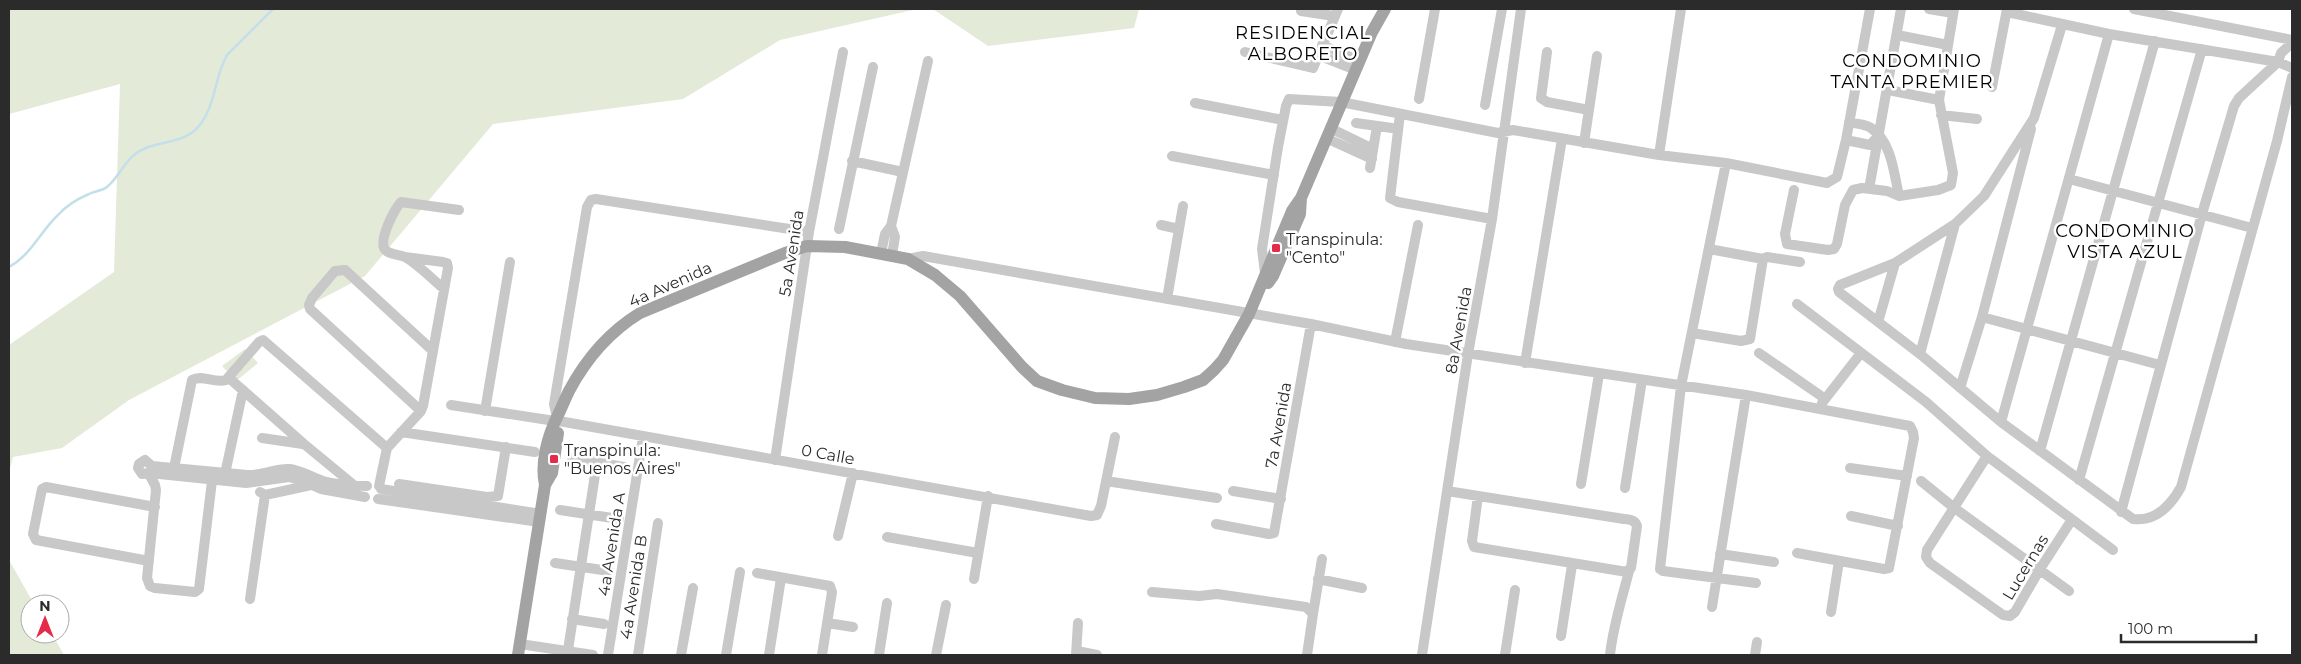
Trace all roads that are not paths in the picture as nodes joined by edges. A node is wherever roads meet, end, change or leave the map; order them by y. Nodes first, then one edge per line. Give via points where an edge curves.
1 (1385, 9) edge
2 (1435, 9) edge
3 (1502, 9) edge
4 (1522, 9) edge
5 (1681, 9) edge
6 (1870, 9) edge
7 (1901, 9) edge
8 (1929, 9) edge
9 (2135, 9) edge
10 (2007, 10) edge
11 (1301, 11) dead end
12 (1954, 11) edge
13 (1336, 13) edge
14 (2062, 25) junction
15 (2109, 34) junction
16 (1897, 35) junction
17 (2292, 41) edge
18 (2155, 42) junction
19 (1948, 45) junction
20 (2202, 49) junction
21 (1320, 50) junction
22 (843, 52) dead end
23 (1245, 52) dead end
24 (1547, 52) dead end
25 (1597, 56) dead end
26 (2292, 58) edge
27 (928, 61) dead end
28 (2278, 62) junction
29 (1358, 66) junction
30 (873, 67) dead end
31 (2292, 68) edge
32 (2292, 77) edge
33 (1992, 86) dead end
34 (1888, 90) junction
35 (1420, 99) dead end
36 (1939, 100) junction
37 (1341, 102) junction
38 (1195, 103) dead end
39 (1484, 105) dead end
40 (1589, 110) junction
41 (1400, 114) junction
42 (1941, 115) junction
43 (2034, 118) junction
44 (1977, 119) dead end
45 (1283, 120) junction
46 (1849, 122) junction
47 (1356, 123) dead end
48 (1377, 126) junction
49 (2292, 126) edge
50 (1392, 128) dead end
51 (2280, 129) junction
52 (1505, 132) junction
53 (1328, 133) junction
54 (1879, 135) junction
55 (1562, 139) junction
56 (1846, 140) junction
57 (1584, 142) junction
58 (1659, 155) junction
59 (1172, 156) dead end
60 (852, 160) junction
61 (1726, 163) junction
62 (903, 172) junction
63 (1274, 175) junction
64 (2069, 179) junction
65 (1869, 189) junction
66 (1794, 190) dead end
67 (2114, 191) junction
68 (1899, 196) junction
69 (1301, 198) junction
70 (2158, 203) junction
71 (1183, 206) dead end
72 (459, 210) dead end
73 (2202, 214) junction
74 (1492, 219) junction
75 (1955, 224) junction
76 (1161, 225) dead end
77 (1418, 225) dead end
78 (2252, 228) junction
79 (839, 229) dead end
80 (1179, 229) junction
81 (809, 232) junction
82 (807, 246) junction
83 (1709, 249) junction
84 (886, 254) junction
85 (405, 257) junction
86 (908, 259) junction
87 (1763, 259) junction
88 (510, 262) dead end
89 (1800, 262) dead end
90 (1894, 263) junction
91 (1265, 272) junction
92 (444, 289) junction
93 (1260, 293) junction
94 (1167, 299) junction
95 (1797, 304) dead end
96 (1249, 314) junction
97 (1982, 317) junction
98 (1878, 322) junction
99 (1311, 324) junction
100 (2027, 329) junction
101 (1692, 333) junction
102 (2072, 341) junction
103 (1395, 342) junction
104 (432, 350) junction
105 (1759, 353) dead end
106 (1861, 353) junction
107 (2115, 353) junction
108 (1468, 354) junction
109 (1920, 354) junction
110 (1525, 363) junction
111 (2160, 365) junction
112 (1599, 374) junction
113 (229, 378) junction
114 (1642, 380) junction
115 (1682, 386) junction
116 (1960, 388) junction
117 (243, 390) junction
118 (1746, 395) junction
119 (1822, 403) junction
120 (452, 406) dead end
121 (485, 410) junction
122 (421, 411) junction
123 (557, 418) junction
124 (2001, 422) junction
125 (400, 432) junction
126 (1115, 437) dead end
127 (262, 438) dead end
128 (643, 438) junction
129 (304, 444) junction
130 (388, 448) junction
131 (506, 448) junction
132 (2040, 451) junction
133 (535, 452) dead end
134 (1987, 456) junction
135 (572, 458) dead end
136 (775, 460) junction
137 (597, 462) junction
138 (624, 467) dead end
139 (174, 468) junction
140 (1850, 468) dead end
141 (150, 471) junction
142 (853, 473) junction
143 (225, 474) junction
144 (1907, 476) junction
145 (1921, 480) dead end
146 (2079, 480) junction
147 (212, 481) junction
148 (1106, 481) junction
149 (246, 484) junction
150 (399, 484) dead end
151 (1581, 484) dead end
152 (311, 485) junction
153 (1625, 488) dead end
154 (371, 490) junction
155 (1233, 491) dead end
156 (1447, 491) junction
157 (265, 495) junction
158 (988, 496) junction
159 (1478, 496) junction
160 (1217, 498) dead end
161 (1281, 498) junction
162 (1953, 507) junction
163 (155, 508) junction
164 (560, 510) dead end
165 (2121, 512) junction
166 (589, 514) junction
167 (1851, 516) dead end
168 (540, 518) junction
169 (618, 519) dead end
170 (2072, 521) junction
171 (658, 523) dead end
172 (1216, 524) dead end
173 (1898, 526) junction
174 (838, 536) dead end
175 (887, 536) dead end
176 (2113, 550) dead end
177 (978, 553) junction
178 (1797, 553) dead end
179 (1720, 554) junction
180 (1322, 559) dead end
181 (148, 561) junction
182 (1839, 561) junction
183 (554, 562) dead end
184 (1774, 562) dead end
185 (1572, 565) junction
186 (580, 567) junction
187 (2040, 569) junction
188 (1629, 571) junction
189 (608, 572) dead end
190 (740, 572) dead end
191 (757, 573) dead end
192 (781, 578) junction
193 (1717, 578) junction
194 (974, 579) dead end
195 (1318, 579) junction
196 (1756, 583) dead end
197 (693, 588) dead end
198 (1362, 588) dead end
199 (1515, 590) dead end
200 (2069, 591) dead end
201 (1152, 592) dead end
202 (250, 599) dead end
203 (887, 603) dead end
204 (946, 606) dead end
205 (1712, 607) dead end
206 (1831, 612) dead end
207 (1313, 614) junction
208 (572, 619) junction
209 (827, 623) junction
210 (604, 624) dead end
211 (1078, 624) dead end
212 (854, 627) dead end
213 (1561, 636) dead end
214 (1757, 642) dead end
215 (519, 649) edge
216 (568, 650) junction
217 (1076, 653) edge
218 (593, 655) edge
219 (608, 655) edge
220 (638, 655) edge
221 (681, 655) edge
222 (726, 655) edge
223 (769, 655) edge
224 (822, 655) edge
225 (878, 655) edge
226 (936, 655) edge
227 (1097, 655) edge
228 (1307, 655) edge
229 (1423, 655) edge
230 (1505, 655) edge
231 (1610, 655) edge
232 (1756, 655) edge

1 - 29 main road
2 - 35 street
3 - 39 street
4 - 52 street, 8a Avenida
5 - 58 street
6 - 46 street
7 - 16 street
8 - 12 street
9 - 17 street
10 - 14 street
10 - 33 street
11 - 13 street
12 - 19 street
13 - 21 street
14 - 15 street
14 - 43 street
15 - 18 street
15 - 64 street
16 - 19 street
16 - 34 street
17 - 28 street
18 - 20 street
18 - 67 street
19 - 36 street
20 - 28 street
20 - 70 street
21 - 23 street via 1314,68
21 - 29 street
22 - 81 street, 5a Avenida
24 - 40 street via 1541,98
25 - 40 street
26 - 28 street
27 - 62 street
28 - 31 street
28 - 73 street via 2234,106
29 - 37 main road
30 - 60 street
32 - 51 street
34 - 36 street
34 - 54 street
36 - 42 street
37 - 41 street
37 - 45 street via 1293,98 1287,102
37 - 53 main road
38 - 45 street
40 - 57 street
41 - 52 street
41 - 74 street via 1390,198
42 - 44 street
42 - 68 street via 1953,173 1951,184 1938,190
43 - 75 street via 1984,196
43 - 97 street
45 - 63 street
46 - 54 street via 1870,127
46 - 56 street
47 - 48 street
48 - 50 street
48 - 53 street via 1372,159
49 - 51 street
51 - 78 street
52 - 55 street via 1513,130
52 - 74 street, 8a Avenida
53 - 69 main road
54 - 56 street via 1870,145
54 - 65 street
54 - 68 street via 1887,147
55 - 57 street
55 - 110 street
56 - 61 street via 1836,177 1826,184
57 - 58 street
58 - 61 street
59 - 63 street
60 - 62 street
60 - 79 street
61 - 83 street
62 - 84 street via 891,226 885,234
63 - 91 street via 1262,249
64 - 67 street
64 - 100 street
65 - 66 street via 1853,190 1848,197 1837,244 1828,250 1787,244 1785,234
65 - 68 street
67 - 70 street
67 - 102 street
69 - 91 main road
69 - 93 main road via 1300,214 1273,276
70 - 73 street
70 - 107 street
71 - 80 street
72 - 85 street via 401,202 391,215 383,243 388,252
73 - 78 street
73 - 111 street
74 - 108 street, 8a Avenida
75 - 90 street
75 - 109 street
76 - 80 street
77 - 103 street
78 - 165 street via 2181,487 2175,499 2152,518 2143,521
80 - 94 street
81 - 82 street, 5a Avenida
81 - 123 street, 4a Avenida via 591,200 575,269 554,404
82 - 84 main road via 845,247
82 - 123 main road, 4a Avenida via 627,321 606,339 586,364
82 - 136 street, 5a Avenida
83 - 87 street
83 - 101 street
84 - 86 main road
85 - 92 street
85 - 92 street via 447,264
86 - 94 street via 924,256
86 - 96 main road via 960,296 1037,381 1095,398 1129,399 1157,395 1203,380 1223,360
87 - 89 street
87 - 101 street via 1750,339 1741,341
88 - 121 street
90 - 98 street
90 - 98 street via 1840,285 1838,289
91 - 93 main road
92 - 104 street
93 - 96 main road
94 - 96 street
95 - 106 street
96 - 99 street
97 - 100 street
97 - 116 street
98 - 109 street
99 - 103 street
99 - 161 street, 7a Avenida
100 - 102 street
100 - 124 street
101 - 115 street
102 - 107 street
102 - 132 street
103 - 108 street
104 - 122 street
104 - 122 street via 345,270 335,271 309,305
105 - 119 street
106 - 119 street
106 - 134 street via 1926,402
107 - 111 street
107 - 146 street
108 - 110 street
108 - 156 street, 8a Avenida
109 - 116 street
110 - 112 street
111 - 165 street
112 - 114 street
112 - 151 street
113 - 117 street
113 - 130 street via 259,342 266,340
113 - 139 street via 222,382 192,380
114 - 115 street
114 - 153 street
115 - 118 street
115 - 193 street via 1660,568
116 - 124 street
117 - 129 street
117 - 143 street
118 - 119 street
118 - 179 street
119 - 144 street via 1910,426 1914,438
120 - 121 street, 0 Calle
121 - 123 street, 0 Calle
122 - 125 street
123 - 128 street, 0 Calle
123 - 168 main road, 4a Avenida via 545,456
124 - 132 street
125 - 130 street
125 - 131 street
126 - 148 street
127 - 129 street
128 - 136 street, 0 Calle
128 - 219 street, 4a Avenida A
129 - 154 street
130 - 154 street
131 - 133 street
131 - 150 street via 498,496
132 - 146 street
134 - 162 street
134 - 170 street
135 - 137 street
136 - 142 street, 0 Calle
137 - 138 street
137 - 166 street
139 - 141 street
139 - 143 street
140 - 144 street
141 - 147 street
141 - 163 street via 155,484
142 - 158 street, 0 Calle
142 - 174 street
143 - 154 street via 252,476 290,469 324,481
144 - 173 street
145 - 162 street
146 - 165 street
147 - 149 street
147 - 181 street via 197,592 152,588 148,582
148 - 158 street, 0 Calle via 1100,512 1091,516
148 - 160 street
149 - 152 street via 283,477 303,480
149 - 157 street
152 - 154 street
152 - 157 street
154 - 168 street
155 - 161 street
156 - 159 street
156 - 229 street, 8a Avenida
157 - 202 street
158 - 177 street
159 - 185 street via 1474,547
159 - 188 street via 1633,521 1637,526
161 - 172 street, 7a Avenida via 1274,533
162 - 187 street
162 - 187 street, Lucernas via 1927,550 1926,558 1930,564 2003,615 2010,616 2016,612
163 - 181 street
163 - 181 street via 46,487 42,489 33,534 36,540
164 - 166 street
166 - 169 street
166 - 186 street
167 - 173 street
168 - 215 main road, 4a Avenida
170 - 176 street
170 - 187 street, Lucernas
171 - 220 street, 4a Avenida B
173 - 182 street via 1889,568
175 - 177 street
177 - 194 street
178 - 182 street
179 - 184 street
179 - 193 street
180 - 195 street
182 - 206 street
183 - 186 street
185 - 188 street
185 - 213 street
186 - 189 street
186 - 208 street
187 - 200 street
188 - 231 street via 1616,616
190 - 222 street
191 - 192 street
192 - 209 street via 830,586
192 - 223 street
193 - 196 street
193 - 205 street
195 - 198 street
195 - 207 street
197 - 221 street
199 - 230 street
201 - 207 street via 1199,596 1217,594 1306,607
203 - 225 street
204 - 226 street
207 - 228 street
208 - 210 street
208 - 216 street
209 - 212 street
209 - 224 street
211 - 217 street
214 - 232 street
215 - 216 street
216 - 218 street
217 - 227 street

